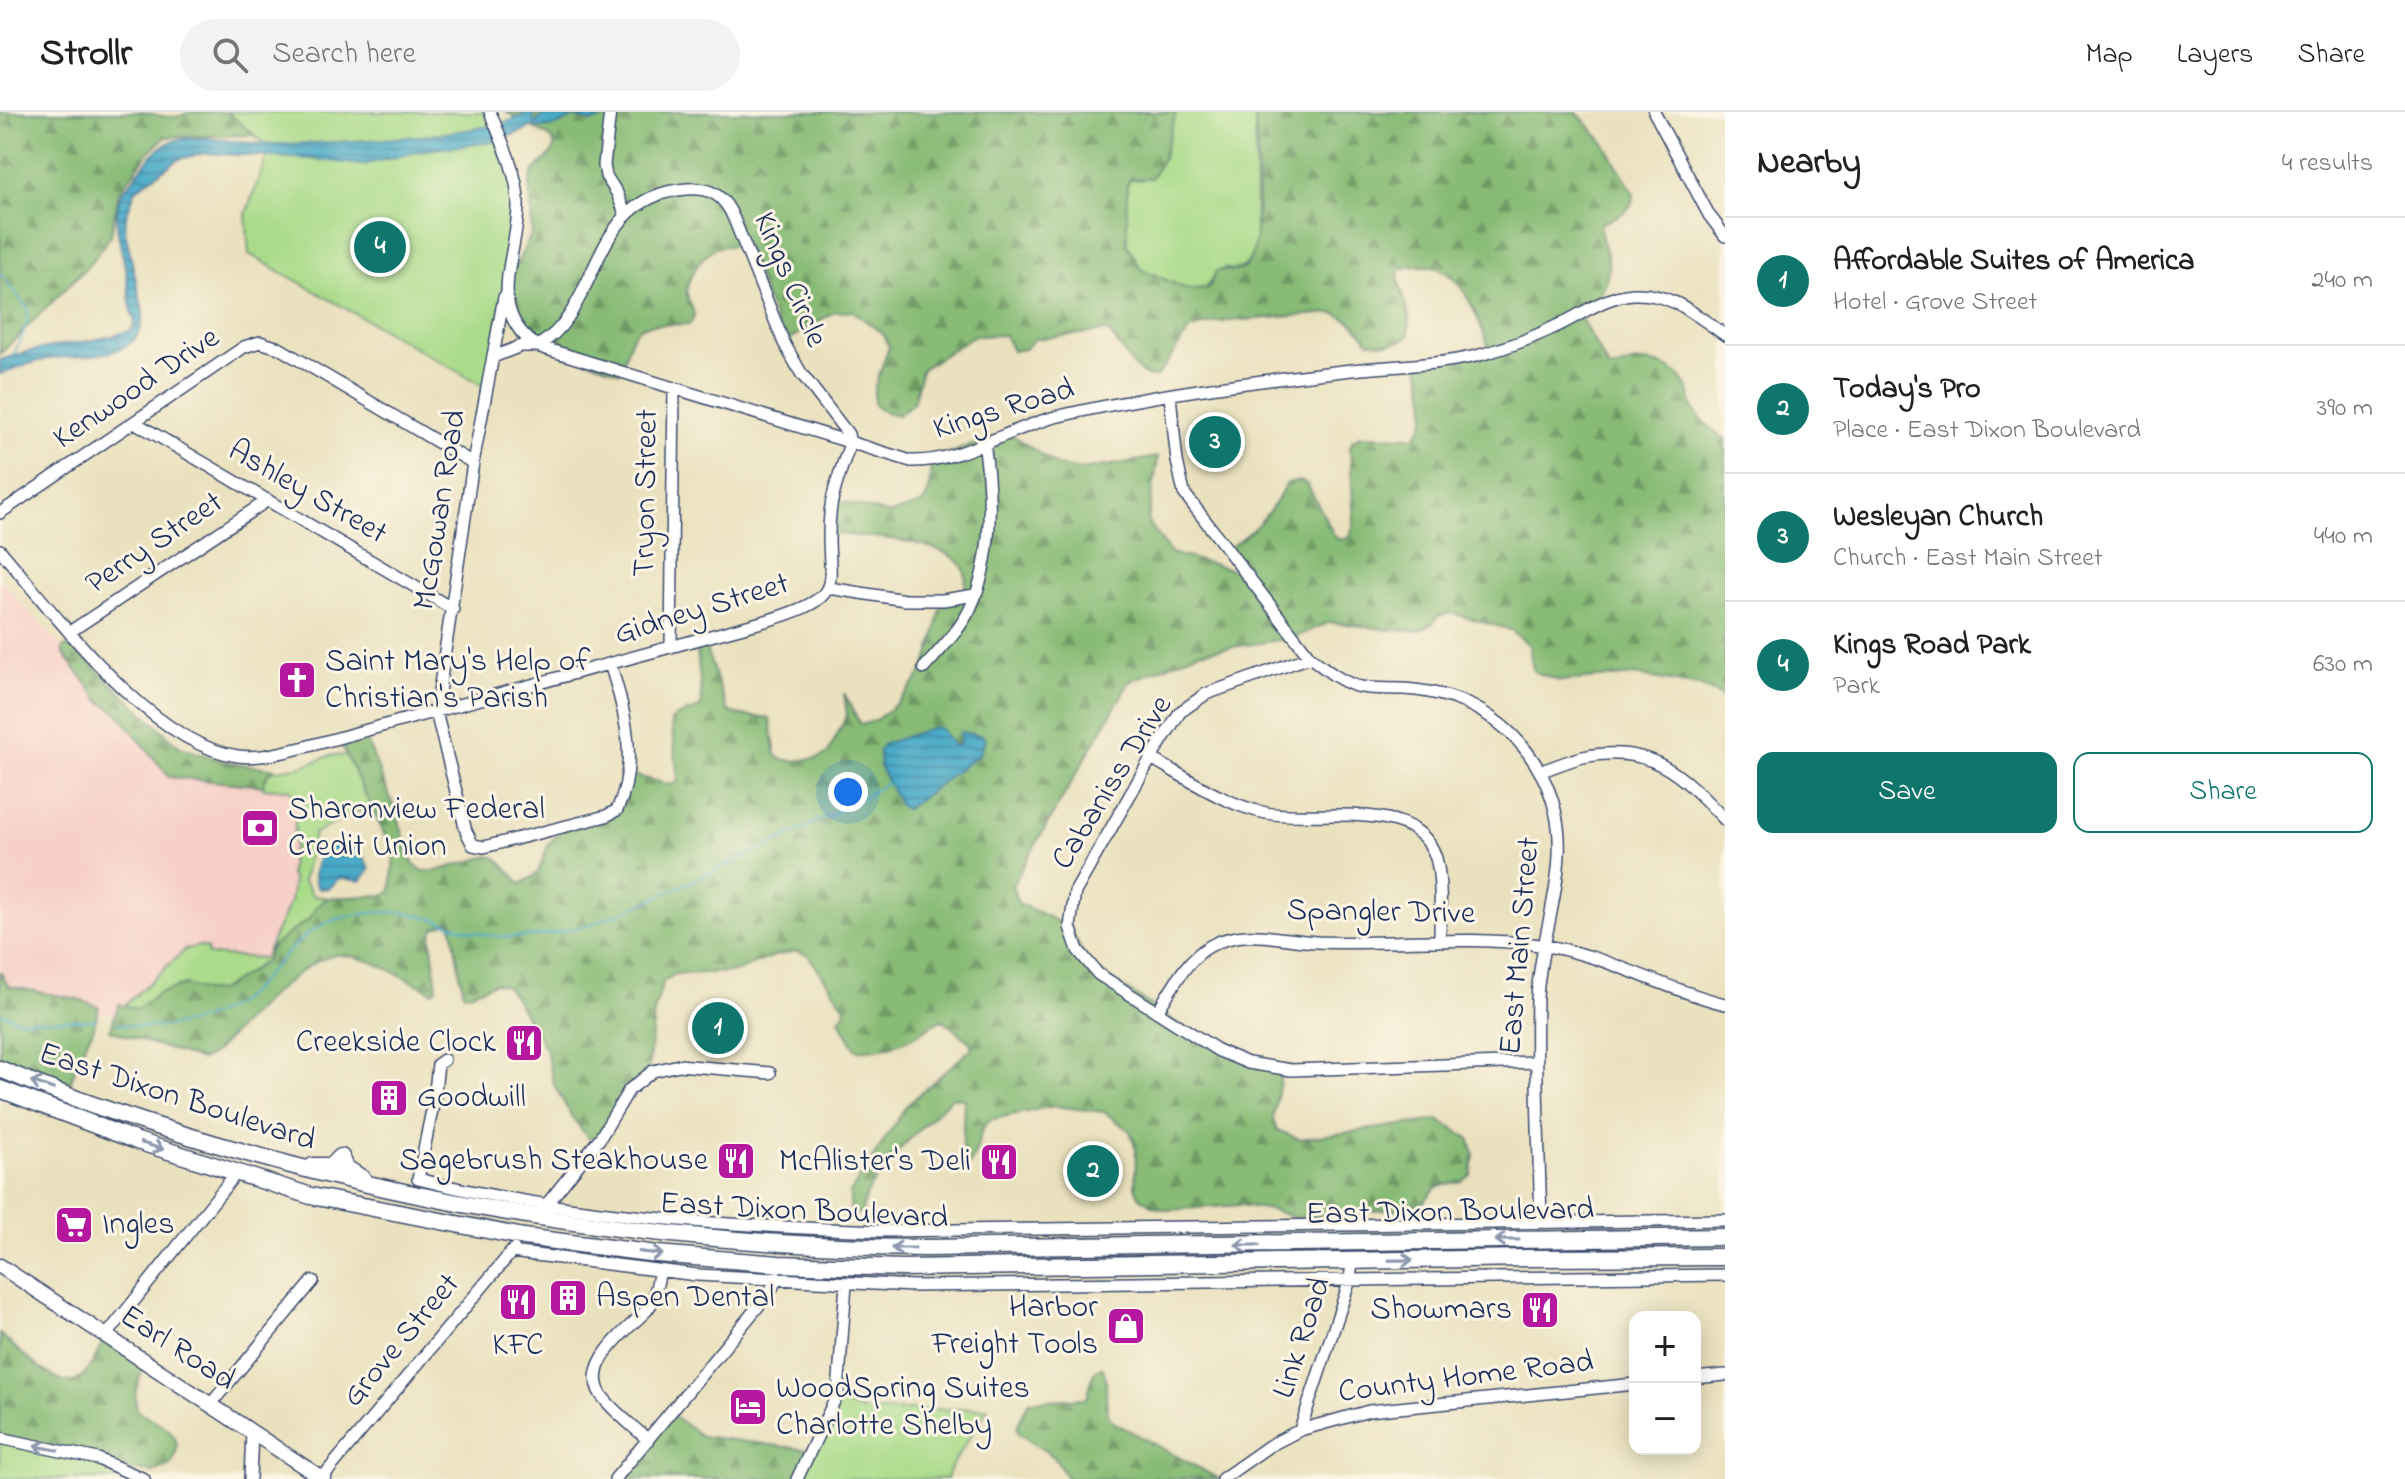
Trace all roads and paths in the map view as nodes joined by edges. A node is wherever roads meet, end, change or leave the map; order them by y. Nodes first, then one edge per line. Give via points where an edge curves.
1 (490, 112) edge
2 (1654, 112) edge
3 (610, 118) edge
4 (626, 216) junction
5 (1725, 236) edge
6 (506, 285) junction
7 (1725, 335) edge
8 (537, 346) junction
9 (493, 357) junction
10 (674, 388) junction
11 (1170, 396) junction
12 (134, 422) junction
13 (984, 442) junction
14 (850, 443) junction
15 (473, 463) junction
16 (268, 500) junction
17 (0, 513) edge
18 (0, 550) edge
19 (829, 588) junction
20 (975, 595) junction
21 (453, 609) junction
22 (71, 631) junction
23 (671, 647) junction
24 (1310, 657) junction
25 (610, 664) junction
26 (924, 668) dead end
27 (436, 712) junction
28 (1151, 758) junction
29 (1541, 771) junction
30 (1725, 820) edge
31 (1440, 940) junction
32 (1543, 946) junction
33 (1725, 1004) edge
34 (1157, 1012) junction
35 (444, 1060) dead end
36 (1537, 1062) junction
37 (0, 1069) edge
38 (770, 1073) dead end
39 (0, 1089) edge
40 (237, 1172) junction
41 (548, 1204) junction
42 (408, 1217) junction
43 (535, 1218) junction
44 (1725, 1220) edge
45 (1541, 1222) junction
46 (1628, 1229) junction
47 (625, 1231) junction
48 (524, 1237) junction
49 (1725, 1237) edge
50 (1035, 1238) junction
51 (1149, 1245) junction
52 (1725, 1245) edge
53 (511, 1252) junction
54 (1725, 1257) edge
55 (1512, 1258) junction
56 (1638, 1258) junction
57 (1352, 1261) junction
58 (0, 1266) edge
59 (903, 1268) junction
60 (660, 1271) junction
61 (778, 1272) junction
62 (1045, 1275) junction
63 (1725, 1275) edge
64 (1638, 1276) junction
65 (1350, 1280) junction
66 (313, 1281) dead end
67 (846, 1284) junction
68 (106, 1336) junction
69 (1725, 1375) edge
70 (1701, 1377) edge
71 (1629, 1385) edge
72 (210, 1405) junction
73 (1300, 1430) junction
74 (252, 1432) junction
75 (0, 1438) edge
76 (648, 1440) junction
77 (144, 1479) edge
78 (250, 1479) edge
79 (323, 1479) edge
80 (615, 1479) edge
81 (797, 1479) edge
82 (1222, 1479) edge

1 - 6 street via 517,189
2 - 5 street
3 - 4 street via 604,165
4 - 8 street, Kings Circle via 602,249 562,326
4 - 14 street, Kings Circle via 657,195 675,190 705,190 728,204 784,343 844,426
6 - 8 street via 511,316
6 - 9 street, McGowan Road
7 - 11 street, Kings Road via 1667,298 1622,295 1535,336 1473,357
8 - 9 street
8 - 10 street, Kings Road
9 - 15 street, McGowan Road
10 - 14 street, Kings Road
10 - 23 street, Tryon Street
11 - 13 street, Kings Road via 1056,417
11 - 24 street, East Main Street via 1184,493
12 - 15 street, Kenwood Drive via 244,347 260,342 279,348
12 - 16 street, Ashley Street
12 - 17 street, Kenwood Drive
13 - 14 street, Kings Road via 924,461
13 - 20 street via 989,520
14 - 19 street, Gidney Street via 830,512
15 - 21 street, McGowan Road
16 - 21 street, Ashley Street
16 - 22 street, Perry Street
18 - 22 street, Gidney Street
19 - 20 street via 905,600
19 - 23 street, Gidney Street via 819,599 784,615
20 - 26 street via 970,610
21 - 27 street, McGowan Road
22 - 27 street, Gidney Street via 166,724 224,753 283,753
23 - 25 street, Gidney Street
24 - 28 street, Cabaniss Drive via 1196,699 1180,712
24 - 29 street, East Main Street via 1336,678 1357,686 1420,690 1477,708 1515,738
25 - 27 street, Gidney Street
25 - 27 street, McGowan Road via 628,739 622,797 617,810 606,816 484,847 472,844
28 - 31 street via 1253,810 1297,817 1393,819 1414,829 1432,849 1438,867
28 - 34 street, Cabaniss Drive via 1075,892 1070,915 1073,939 1087,964
29 - 30 street via 1603,754 1651,760 1681,776
29 - 32 street, East Main Street via 1559,833
31 - 32 street, Spangler Drive
31 - 34 street, Spangler Drive via 1318,942 1234,936 1210,945 1189,963
32 - 33 street, Spangler Drive
32 - 36 street, East Main Street
34 - 36 street, Cabaniss Drive via 1231,1057 1275,1068
35 - 41 street, East Dixon Boulevard via 438,1064 418,1179
36 - 45 street, East Main Street
43 -> 37 highway, East Dixon Boulevard via 400,1193 355,1175 341,1157 323,1168 259,1156
38 - 41 street via 679,1065 653,1071 629,1090 600,1138
39 -> 40 highway, East Dixon Boulevard
40 - 42 highway, East Dixon Boulevard via 311,1196
40 - 68 street
41 - 43 street
41 - 50 street, East Dixon Boulevard via 687,1220
42 - 43 highway via 515,1224
42 - 48 highway, East Dixon Boulevard
43 - 47 highway, East Dixon Boulevard
44 - 46 street, East Dixon Boulevard
45 - 46 street, East Dixon Boulevard
45 - 50 street, East Dixon Boulevard
46 - 49 highway, East Dixon Boulevard
46 -> 51 highway, East Dixon Boulevard
46 - 55 highway via 1618,1248 1549,1249
47 - 48 highway via 608,1236 537,1230
50 -> 47 highway, East Dixon Boulevard via 838,1247
48 - 53 street, Grove Street
48 -> 61 highway, East Dixon Boulevard
50 - 51 highway, East Dixon Boulevard
50 - 59 highway via 1029,1256 933,1259
51 - 62 highway via 1127,1255 1049,1257
52 - 56 highway via 1647,1248
53 - 60 street, East Dixon Boulevard
53 - 79 street, Grove Street
54 - 56 highway, East Dixon Boulevard
55 - 56 highway, East Dixon Boulevard
57 -> 55 highway, East Dixon Boulevard
56 - 64 street
57 - 62 highway, East Dixon Boulevard
57 - 65 street, Link Road
58 - 68 main road, Earl Road
59 - 61 highway, East Dixon Boulevard
59 - 62 highway, East Dixon Boulevard
60 - 61 street, East Dixon Boulevard
60 - 76 street via 653,1301 603,1355 595,1378 604,1400
61 - 67 street, East Dixon Boulevard
61 - 76 street
62 - 65 street, East Dixon Boulevard
62 - 67 street, East Dixon Boulevard
63 - 64 street, East Dixon Boulevard
64 - 65 street, East Dixon Boulevard
65 - 73 street, Link Road
66 - 72 street
67 - 81 street via 838,1393
68 - 72 main road, Earl Road
69 - 70 street
71 - 73 street, County Home Road via 1369,1411
72 - 74 main road, Earl Road
73 - 82 street, County Home Road
74 - 78 street
74 - 79 main road, Earl Road
77 -> 75 street via 98,1459
76 - 80 street

